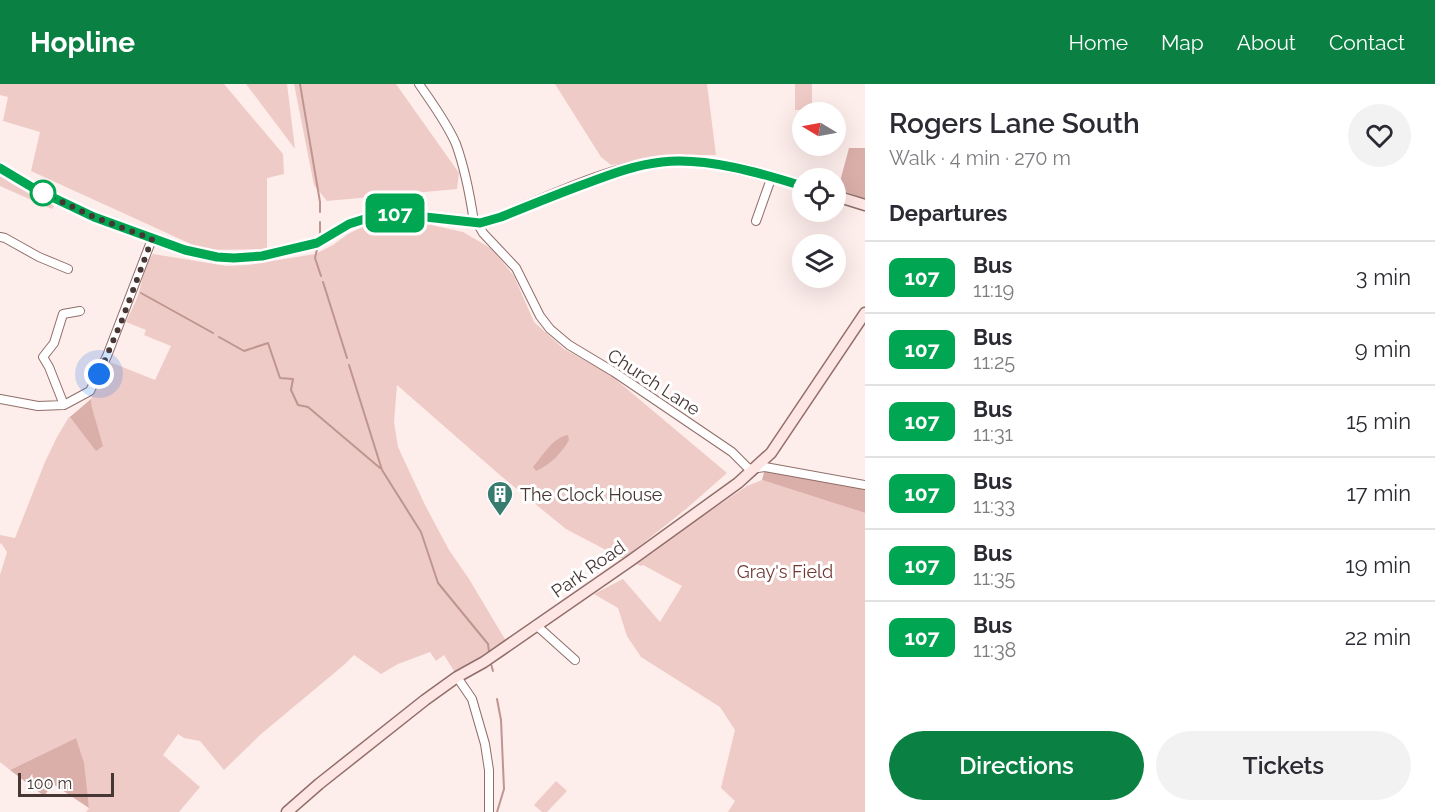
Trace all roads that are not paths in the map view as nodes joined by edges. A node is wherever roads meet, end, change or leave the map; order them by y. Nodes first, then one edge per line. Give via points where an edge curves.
1 (419, 84) edge
2 (0, 168) edge
3 (772, 176) junction
4 (792, 183) edge
5 (846, 199) edge
6 (865, 205) edge
7 (756, 221) dead end
8 (477, 222) junction
9 (0, 237) edge
10 (152, 239) junction
11 (68, 269) dead end
12 (80, 311) dead end
13 (865, 313) edge
14 (0, 399) edge
15 (64, 405) junction
16 (754, 469) junction
17 (865, 485) edge
18 (536, 624) junction
19 (575, 660) dead end
20 (457, 677) junction
21 (287, 812) edge
22 (489, 812) edge

1 - 8 street via 455,143
2 - 10 main road via 94,217
3 - 4 main road
3 - 7 street
3 - 8 main road via 727,166 663,162 628,168 501,217
5 - 6 main road
8 - 10 main road via 389,213 349,224 317,243 262,256 234,258 198,254
8 - 16 street, Church Lane via 516,268 550,329
9 - 11 street
10 - 15 street via 90,391
12 - 15 street via 63,314 54,343 42,357 50,367
13 - 16 main road, Park Road via 771,453
14 - 15 street via 38,406
16 - 17 street via 765,467
16 - 18 main road, Park Road
18 - 19 street
18 - 20 main road, Park Road
20 - 21 main road, Park Road
20 - 22 street via 472,699 485,744

